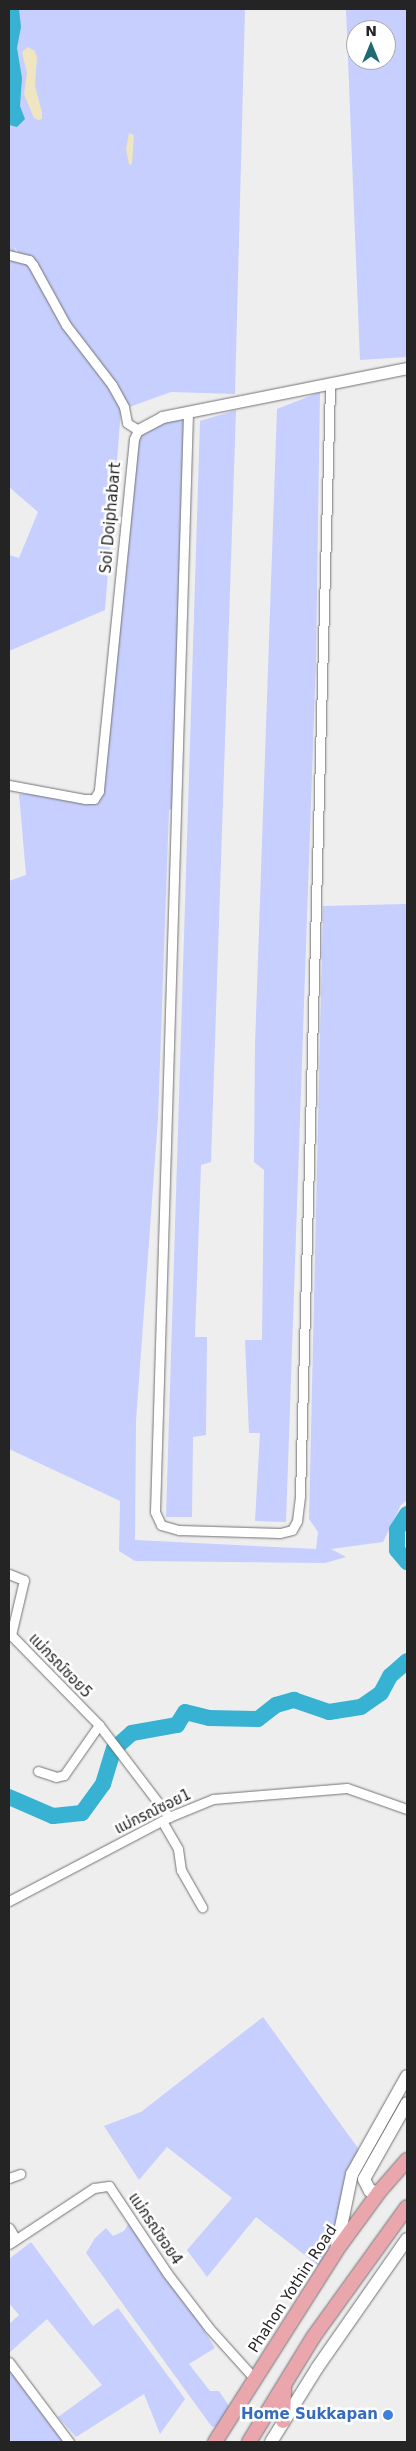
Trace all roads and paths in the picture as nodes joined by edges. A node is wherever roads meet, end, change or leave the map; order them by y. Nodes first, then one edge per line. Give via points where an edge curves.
1 (9, 255) edge
2 (407, 368) edge
3 (330, 384) junction
4 (188, 413) junction
5 (138, 430) junction
6 (9, 785) edge
7 (9, 1574) edge
8 (99, 1724) junction
9 (38, 1771) dead end
10 (407, 1809) edge
11 (165, 1819) junction
12 (9, 1901) edge
13 (202, 1907) dead end
14 (407, 2076) edge
15 (407, 2103) edge
16 (407, 2160) edge
17 (20, 2174) dead end
18 (9, 2178) edge
19 (379, 2192) junction
20 (407, 2207) edge
21 (9, 2228) edge
22 (407, 2239) edge
23 (12, 2242) edge
24 (336, 2251) junction
25 (9, 2362) edge
26 (254, 2378) junction
27 (284, 2387) junction
28 (283, 2421) junction
29 (69, 2442) edge
30 (215, 2442) edge
31 (249, 2442) edge
32 (271, 2442) edge

1 - 5 street via 29,260 33,265 66,325 112,385 124,407 127,423
2 - 3 street
3 - 4 street
3 - 4 street via 300,1495 297,1521 292,1530 280,1533 179,1530 161,1526 154,1512
4 - 5 street via 150,421
5 - 6 street, Soi Doiphabart via 134,440 99,791 94,798 85,798
7 - 8 street, แม่กรณ์ซอย5 via 24,1580 11,1635
8 - 9 street via 64,1775 56,1777
8 - 11 street via 124,1755
10 - 11 street, แม่กรณ์ซอย1 via 347,1788 213,1799
11 - 12 street, แม่กรณ์ซอย1
11 - 13 street via 178,1849 182,1870
14 - 24 main road via 352,2174
15 - 19 main road via 364,2179 370,2191
16 - 19 main road, Phahon Yothin Road
17 - 18 street
19 - 24 main road, Phahon Yothin Road
20 - 27 main road via 347,2287
21 - 23 street
22 - 28 main road
23 - 26 street, แม่กรณ์ซอย4 via 94,2188 109,2186 167,2273 209,2328
24 - 26 main road, Phahon Yothin Road
25 - 29 street
26 - 30 main road, Phahon Yothin Road
27 - 28 main road
27 - 31 main road
28 - 32 main road

